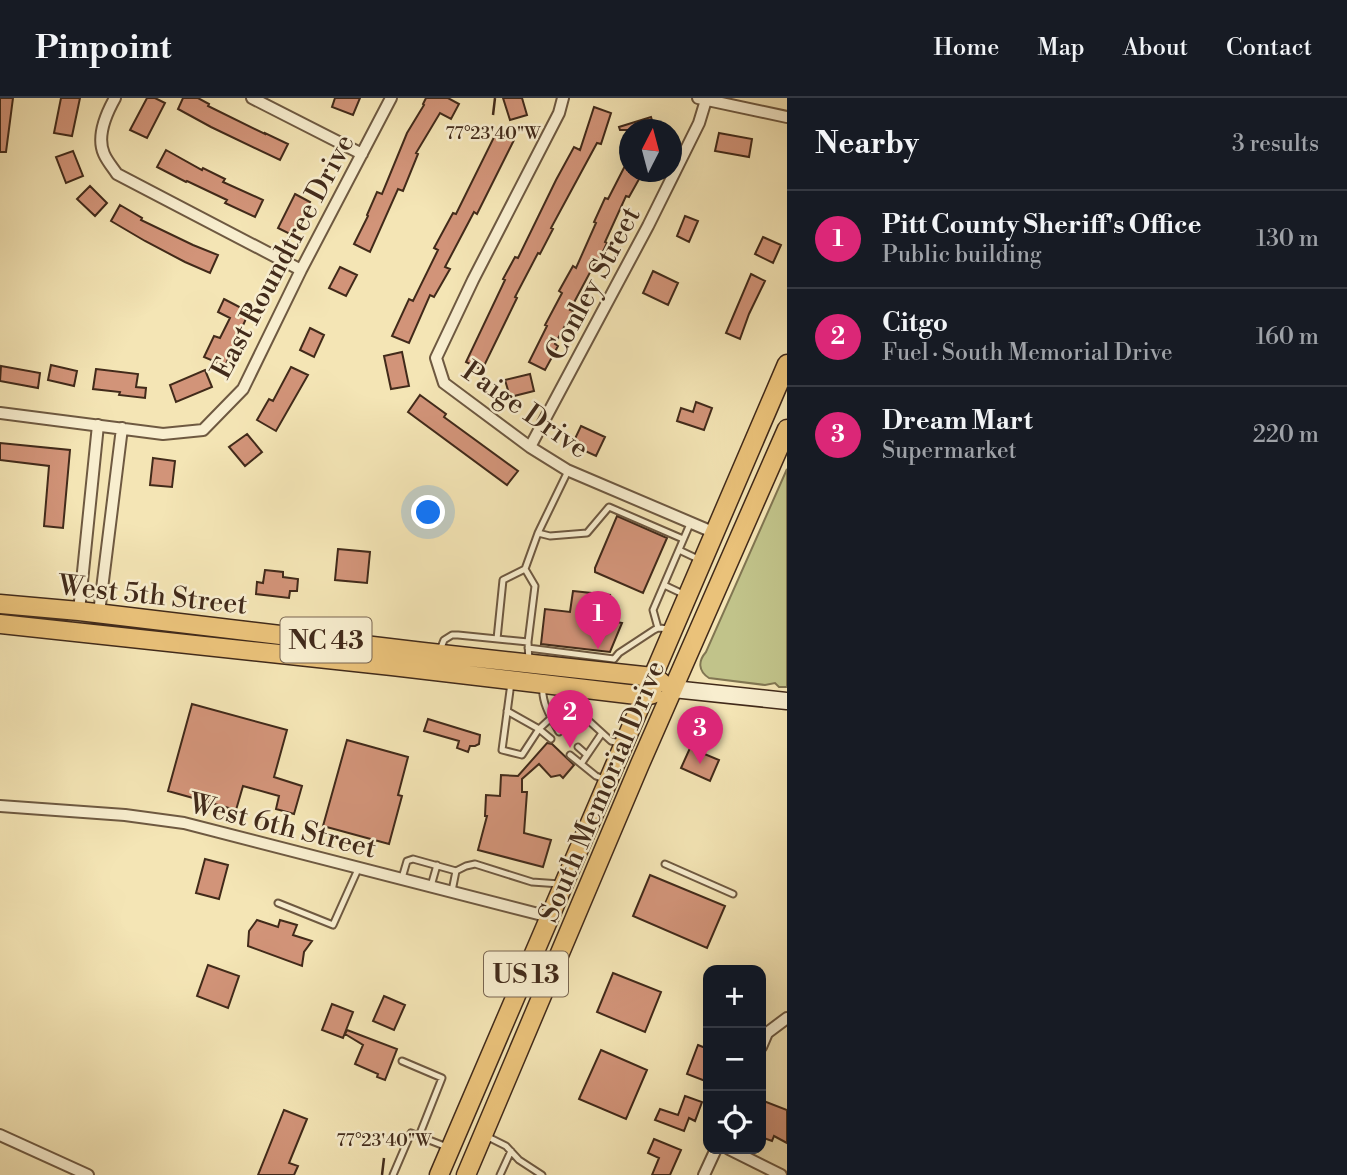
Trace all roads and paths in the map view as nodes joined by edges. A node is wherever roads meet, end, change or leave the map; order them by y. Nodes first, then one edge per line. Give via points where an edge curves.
1 (115, 98) edge
2 (251, 98) edge
3 (391, 98) edge
4 (563, 98) edge
5 (702, 99) edge
6 (787, 117) edge
7 (362, 154) junction
8 (301, 270) junction
9 (787, 364) edge
10 (0, 413) edge
11 (98, 425) junction
12 (122, 428) junction
13 (787, 429) edge
14 (530, 447) junction
15 (568, 471) junction
16 (618, 492) junction
17 (609, 507) junction
18 (690, 523) junction
19 (538, 533) junction
20 (715, 533) junction
21 (683, 540) junction
22 (679, 550) junction
23 (703, 561) junction
24 (525, 569) junction
25 (664, 585) junction
26 (688, 596) junction
27 (0, 604) edge
28 (79, 611) junction
29 (99, 613) junction
30 (0, 616) edge
31 (0, 624) edge
32 (665, 629) junction
33 (483, 637) junction
34 (497, 639) junction
35 (528, 651) junction
36 (439, 653) junction
37 (480, 658) junction
38 (613, 665) junction
39 (653, 677) junction
40 (511, 680) junction
41 (543, 684) junction
42 (585, 689) junction
43 (673, 689) junction
44 (645, 696) junction
45 (787, 701) edge
46 (507, 710) junction
47 (577, 710) junction
48 (551, 718) junction
49 (539, 729) junction
50 (559, 732) dead end
51 (602, 733) junction
52 (551, 739) dead end
53 (623, 744) junction
54 (578, 747) dead end
55 (570, 755) dead end
56 (587, 755) junction
57 (581, 764) junction
58 (607, 781) junction
59 (0, 806) edge
60 (665, 863) dead end
61 (437, 865) junction
62 (359, 867) junction
63 (456, 871) junction
64 (402, 878) junction
65 (563, 884) junction
66 (431, 886) junction
67 (452, 891) junction
68 (733, 894) dead end
69 (278, 903) dead end
70 (550, 917) junction
71 (787, 1018) edge
72 (766, 1034) edge
73 (402, 1061) dead end
74 (0, 1135) edge
75 (484, 1135) junction
76 (419, 1136) junction
77 (450, 1149) junction
78 (511, 1151) junction
79 (714, 1154) edge
80 (739, 1154) edge
81 (88, 1175) edge
82 (393, 1175) edge
83 (439, 1175) edge
84 (467, 1175) edge
85 (500, 1175) edge
86 (542, 1175) edge
87 (704, 1175) edge
88 (781, 1175) edge

1 - 8 street via 102,135 103,153 117,174
2 - 7 street
3 - 7 street, East Roundtree Drive
4 - 14 street, Paige Drive via 436,358 444,383
5 - 6 street
5 - 14 street, Conley Street via 699,123
7 - 8 street, East Roundtree Drive
8 - 12 street, East Roundtree Drive via 243,389 203,430 163,434
9 - 20 main road, South Memorial Drive / US 13
10 - 11 street, East Roundtree Drive
11 - 12 street, East Roundtree Drive
11 - 28 street
12 - 29 street
13 - 43 main road, South Memorial Drive / US 13
14 - 15 street, Paige Drive
15 - 16 street, Paige Drive
15 - 19 lane
16 - 17 lane
16 - 18 street, Paige Drive
17 - 19 lane via 587,533
17 - 21 lane
18 - 20 street, Paige Drive
18 - 21 lane
19 - 24 lane
20 - 23 main road, South Memorial Drive / US 13
21 - 22 lane
22 - 23 lane
22 - 25 lane
23 - 26 main road, South Memorial Drive / US 13
24 - 34 lane via 503,580
24 - 35 lane via 535,586
25 - 26 lane
25 - 32 lane via 653,610
26 - 32 main road, South Memorial Drive / US 13
27 - 28 main road, West 5th Street / NC 43
28 - 29 main road, West 5th Street / NC 43
29 - 30 main road via 97,621 89,625
29 - 36 main road, West 5th Street / NC 43
31 - 40 main road, West 5th Street / NC 43
32 - 38 lane via 619,653
32 - 39 main road, South Memorial Drive / US 13
33 - 34 lane
33 - 36 lane via 452,635 444,640
33 - 37 lane
34 - 35 lane
35 - 37 main road, West 5th Street / NC 43
35 - 38 main road, West 5th Street / NC 43
36 - 37 main road, West 5th Street / NC 43
38 - 39 main road, West 5th Street / NC 43
39 - 43 main road, West 5th Street / NC 43
39 - 44 main road, South Memorial Drive / US 13
40 - 41 main road, West 5th Street / NC 43
40 - 46 lane
41 - 42 main road, West 5th Street / NC 43
41 - 48 lane
42 - 44 main road, West 5th Street / NC 43
42 - 47 lane
43 - 44 main road, West 5th Street
43 - 45 main road, West 5th Street
43 - 75 main road, South Memorial Drive / US 13
44 - 53 main road, South Memorial Drive / US 13
46 - 49 lane
46 - 49 lane via 502,750 522,755
47 - 48 lane
47 - 51 lane
48 - 49 lane
48 - 50 lane
49 - 52 lane
51 - 53 lane
51 - 56 lane
53 - 58 main road, South Memorial Drive / US 13
54 - 56 lane
55 - 57 lane
56 - 57 lane
57 - 58 lane
58 - 65 main road, South Memorial Drive / US 13
59 - 62 street, West 6th Street via 184,823
60 - 68 lane
61 - 63 lane
61 - 64 lane via 410,859
61 - 66 lane
62 - 64 street, West 6th Street
62 - 69 lane via 333,925
63 - 65 lane via 475,864 532,882
63 - 67 lane
64 - 66 street, West 6th Street
65 - 70 main road, South Memorial Drive / US 13
66 - 67 street, West 6th Street
67 - 70 street, West 6th Street
70 - 77 main road, South Memorial Drive / US 13
71 - 72 street
73 - 76 lane via 442,1078
74 - 81 street
75 - 78 lane
75 - 84 main road, South Memorial Drive / US 13
76 - 77 lane
76 - 82 lane via 411,1133
77 - 83 main road, South Memorial Drive / US 13
78 - 85 lane
78 - 86 lane
79 - 87 street
80 - 88 street

